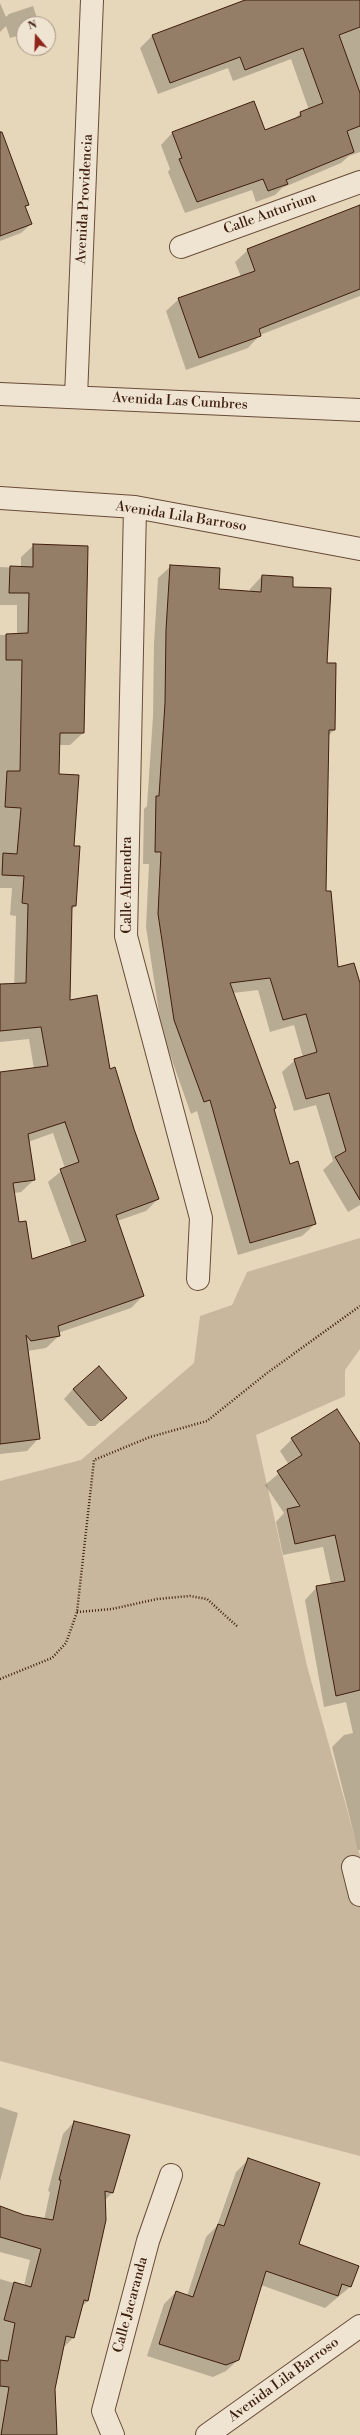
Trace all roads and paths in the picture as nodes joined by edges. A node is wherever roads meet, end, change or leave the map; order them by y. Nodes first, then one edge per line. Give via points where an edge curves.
1 (92, 0) edge
2 (360, 182) edge
3 (181, 247) dead end
4 (0, 394) edge
5 (76, 397) junction
6 (360, 410) edge
7 (0, 498) edge
8 (135, 507) junction
9 (360, 549) edge
10 (198, 1279) dead end
11 (360, 1306) edge
12 (77, 1612) junction
13 (238, 1627) dead end
14 (0, 1679) edge
15 (353, 1867) dead end
16 (360, 1894) edge
17 (171, 2175) dead end
18 (360, 2326) edge
19 (113, 2435) edge
20 (207, 2435) edge

1 - 5 street, Avenida Providencia
2 - 3 street, Calle Anturium
4 - 5 street, Avenida Las Cumbres
5 - 6 street, Avenida Las Cumbres
7 - 8 street, Avenida Lila Barroso
8 - 9 street, Avenida Lila Barroso
8 - 10 street, Calle Almendra via 126,936 201,1218
11 - 12 path via 266,1373 207,1421 150,1437 94,1460
12 - 13 path via 190,1596 207,1599
12 - 14 path via 66,1643 52,1658
15 - 16 street
17 - 19 street, Calle Jacaranda via 148,2241 103,2411
18 - 20 street, Avenida Lila Barroso

